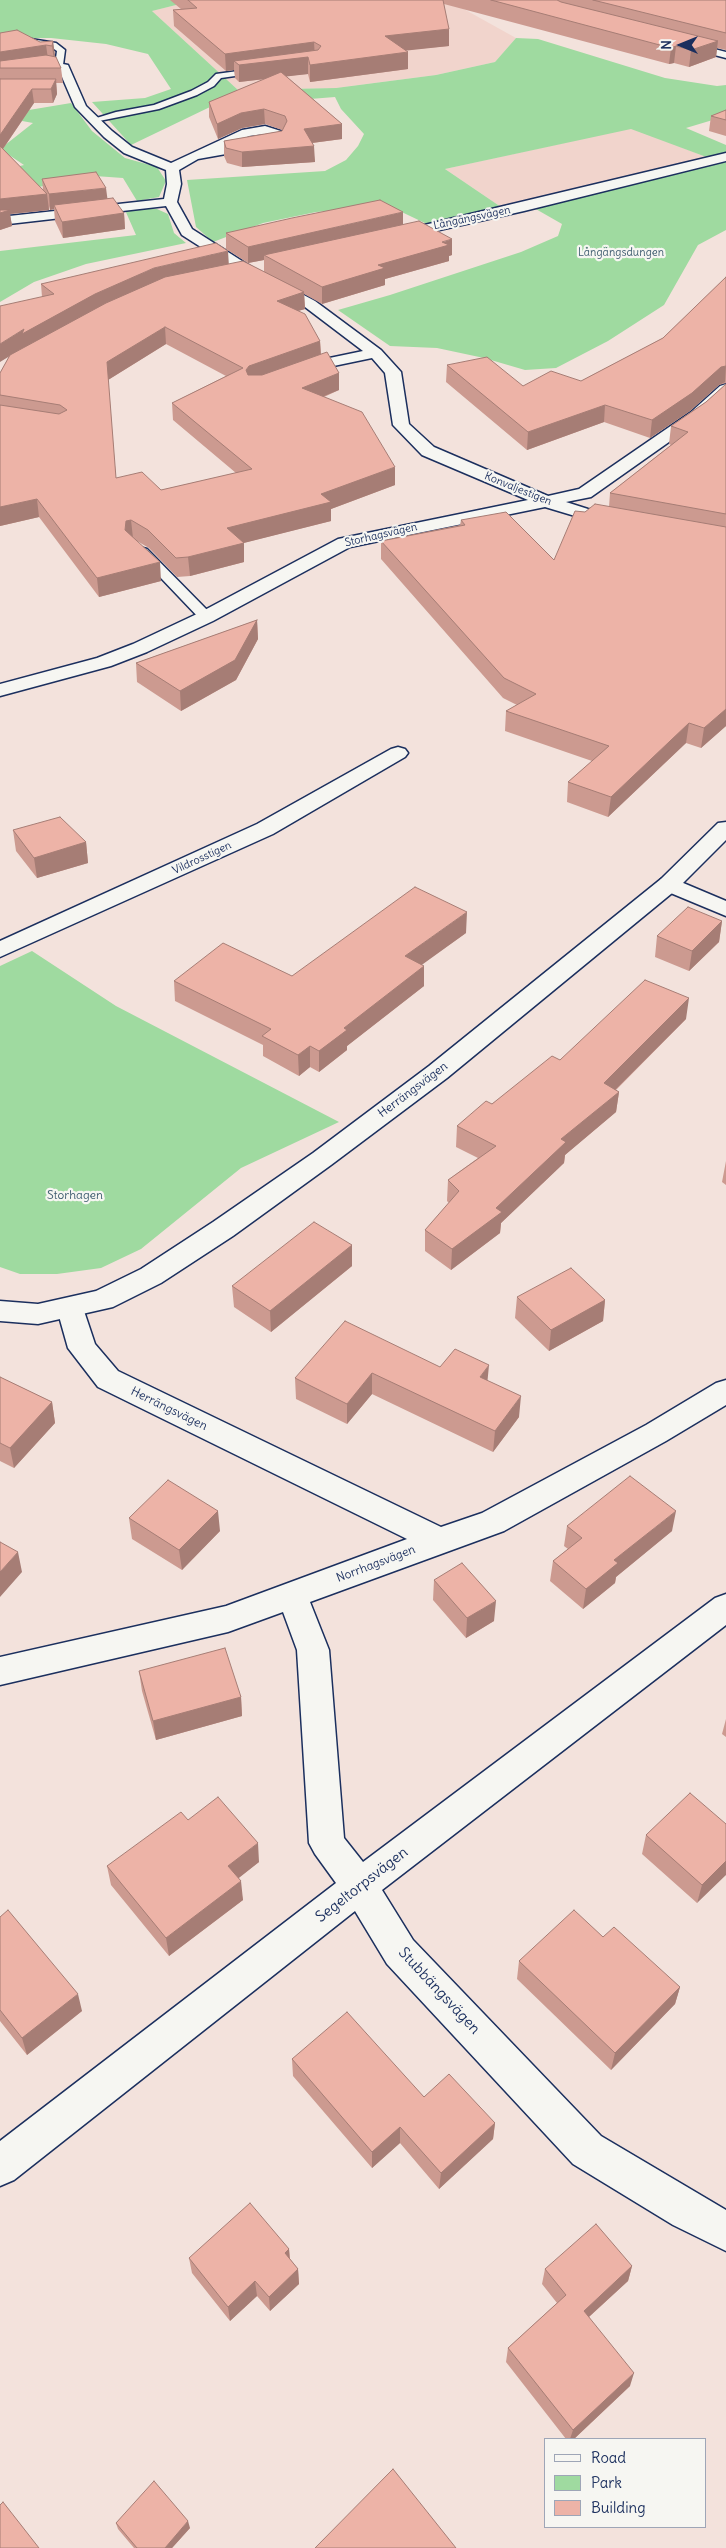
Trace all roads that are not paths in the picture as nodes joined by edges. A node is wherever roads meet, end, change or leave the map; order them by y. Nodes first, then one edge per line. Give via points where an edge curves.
1 (0, 39) edge
2 (671, 41) edge
3 (726, 55) edge
4 (54, 65) junction
5 (272, 69) edge
6 (0, 71) edge
7 (94, 120) junction
8 (200, 154) junction
9 (726, 157) edge
10 (172, 168) junction
11 (170, 202) junction
12 (0, 221) edge
13 (385, 238) edge
14 (266, 267) edge
15 (248, 271) junction
16 (228, 275) edge
17 (376, 353) junction
18 (285, 377) edge
19 (726, 389) edge
20 (548, 502) junction
21 (626, 521) edge
22 (132, 544) edge
23 (206, 617) junction
24 (0, 690) edge
25 (398, 753) dead end
26 (726, 828) edge
27 (669, 884) junction
28 (726, 909) edge
29 (0, 950) edge
30 (71, 1309) junction
31 (0, 1311) edge
32 (726, 1391) edge
33 (439, 1540) junction
34 (292, 1595) junction
35 (726, 1607) edge
36 (0, 1671) edge
37 (360, 1886) junction
38 (0, 2166) edge
39 (726, 2231) edge

1 - 4 lane via 25,39 53,45 61,50
2 - 3 street
4 - 6 street
4 - 7 street via 64,67 69,89
5 - 7 lane via 219,76 194,93 156,107
7 - 10 street via 128,150
8 - 8 street via 278,141 280,136 264,130 246,133
8 - 10 street
9 - 13 street, Långängsvägen
10 - 11 street via 174,184
11 - 12 street
11 - 15 street, Konvaljestigen via 187,232
14 - 15 street
15 - 16 street
15 - 17 street, Konvaljestigen via 310,304
17 - 18 street via 320,364
17 - 20 street, Konvaljestigen via 393,372 400,425 428,450
19 - 20 street, Storhagsvägen via 697,416 585,493
20 - 21 street, Konvaljestigen via 585,514
20 - 23 street, Storhagsvägen via 344,543
22 - 23 lane
23 - 24 street, Storhagsvägen via 104,662
25 - 29 street, Vildrosstigen via 264,829
26 - 27 street, Herrängsvägen
27 - 28 street
27 - 30 street, Herrängsvägen via 438,1072 322,1159 151,1276 103,1300
30 - 31 street, Herrängsvägen via 38,1314
30 - 33 street, Herrängsvägen via 82,1348 108,1379
32 - 33 street, Norrhagsvägen via 493,1522
33 - 34 street, Norrhagsvägen
34 - 36 street, Norrhagsvägen via 228,1619
34 - 37 street, Stubbängsvägen via 313,1650 327,1843
35 - 37 street, Segeltorpsvägen
37 - 38 street, Segeltorpsvägen
37 - 39 street, Stubbängsvägen via 400,1952 587,2150

